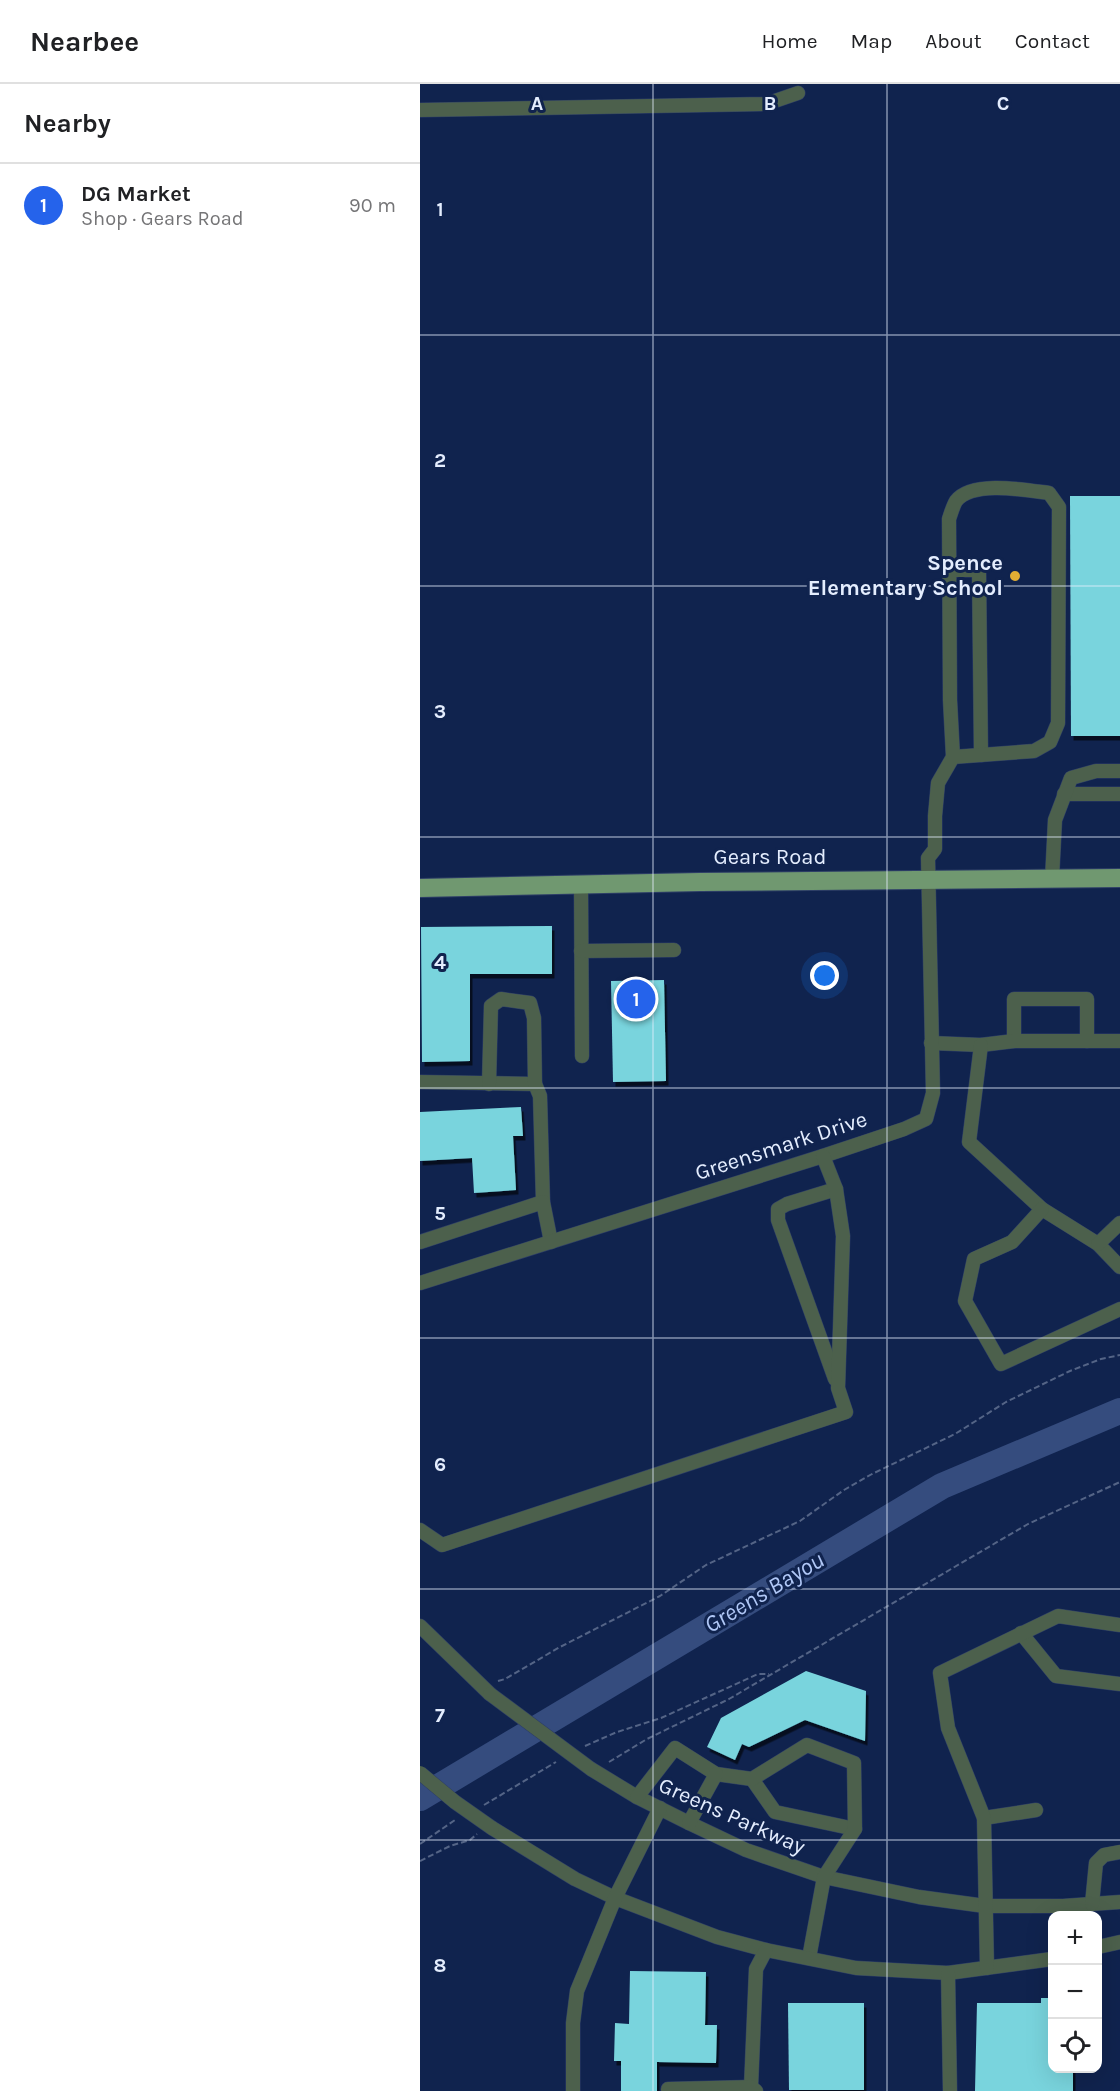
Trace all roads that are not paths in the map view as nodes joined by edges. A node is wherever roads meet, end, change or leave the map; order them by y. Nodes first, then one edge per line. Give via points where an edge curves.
1 (798, 93) dead end
2 (420, 110) edge
3 (949, 570) junction
4 (981, 755) junction
5 (953, 757) junction
6 (1120, 771) edge
7 (1064, 794) junction
8 (1120, 794) edge
9 (1120, 878) edge
10 (1052, 879) junction
11 (928, 880) junction
12 (581, 884) junction
13 (420, 888) edge
14 (674, 950) dead end
15 (581, 951) junction
16 (1014, 1041) junction
17 (1087, 1041) junction
18 (1120, 1041) edge
19 (931, 1043) junction
20 (981, 1045) junction
21 (582, 1056) dead end
22 (420, 1082) edge
23 (489, 1084) junction
24 (536, 1084) junction
25 (823, 1156) junction
26 (836, 1189) junction
27 (543, 1202) junction
28 (1042, 1209) junction
29 (1120, 1223) edge
30 (420, 1242) edge
31 (550, 1242) junction
32 (1098, 1244) junction
33 (1120, 1267) edge
34 (420, 1283) edge
35 (1120, 1309) edge
36 (838, 1388) junction
37 (420, 1530) edge
38 (1120, 1625) edge
39 (420, 1626) edge
40 (1021, 1633) junction
41 (1120, 1684) edge
42 (420, 1773) edge
43 (716, 1774) junction
44 (752, 1779) junction
45 (637, 1797) junction
46 (660, 1808) junction
47 (1036, 1810) dead end
48 (984, 1818) junction
49 (688, 1823) junction
50 (855, 1829) junction
51 (1120, 1852) edge
52 (824, 1877) junction
53 (615, 1899) junction
54 (1120, 1902) edge
55 (1092, 1904) junction
56 (985, 1906) junction
57 (1120, 1942) edge
58 (1102, 1946) edge
59 (766, 1950) junction
60 (809, 1958) junction
61 (1048, 1960) edge
62 (987, 1968) junction
63 (948, 1974) junction
64 (668, 2089) dead end
65 (753, 2089) edge
66 (573, 2091) edge
67 (950, 2091) edge

1 - 2 street via 766,104
3 - 4 street via 979,570
3 - 4 street via 949,519 957,500 975,490 1005,487 1049,493 1059,507 1058,723 1050,742 1034,751
3 - 5 street
4 - 5 street
5 - 11 street, Greensmark Drive via 938,783 935,849 928,858
6 - 7 street via 1096,771 1071,778
7 - 8 street
7 - 10 street via 1055,820
9 - 10 main road, Gears Road
10 - 11 main road, Gears Road
11 - 12 main road, Gears Road
11 - 19 street, Greensmark Drive
12 - 13 main road, Gears Road
12 - 15 street
14 - 15 street
15 - 21 street
16 - 17 street
16 - 17 street via 1014,999 1087,999
16 - 20 street
17 - 18 street
19 - 20 street
19 - 25 street, Greensmark Drive via 933,1093 926,1119
20 - 28 street via 969,1142
22 - 23 street
23 - 24 street
23 - 24 street via 491,1006 501,999 530,1003
24 - 27 street via 540,1096
25 - 26 street
25 - 31 street, Greensmark Drive
26 - 36 street via 843,1236
26 - 36 street via 787,1204 778,1209 778,1220
27 - 30 street
27 - 31 street
28 - 32 street
28 - 35 street via 1012,1242 974,1259 965,1302 1001,1364
29 - 32 street
31 - 34 street, Greensmark Drive
32 - 33 street
36 - 37 street via 846,1412 442,1545
38 - 40 street via 1058,1616
39 - 45 street, Greens Parkway, bridge via 485,1689 595,1771
40 - 41 street via 1056,1676
40 - 48 street via 940,1673 948,1728
42 - 53 street, bridge via 489,1826
43 - 44 street
43 - 45 street via 675,1748
43 - 49 street
44 - 50 street via 775,1812
44 - 50 street via 807,1745 854,1763
45 - 46 street, Greens Parkway
46 - 49 street, Greens Parkway
46 - 53 street
47 - 48 street
48 - 56 street
49 - 52 street, Greens Parkway via 746,1850
50 - 52 street
51 - 55 street via 1104,1855 1096,1863
52 - 56 street, Greens Parkway
52 - 60 street
53 - 59 street via 717,1937
53 - 66 street via 577,1991
54 - 55 street, Greens Parkway
55 - 56 street, Greens Parkway
56 - 62 street
57 - 58 street
59 - 60 street
59 - 65 street via 756,1969
60 - 63 street via 856,1968
61 - 62 street
62 - 63 street
63 - 67 street
64 - 65 street

